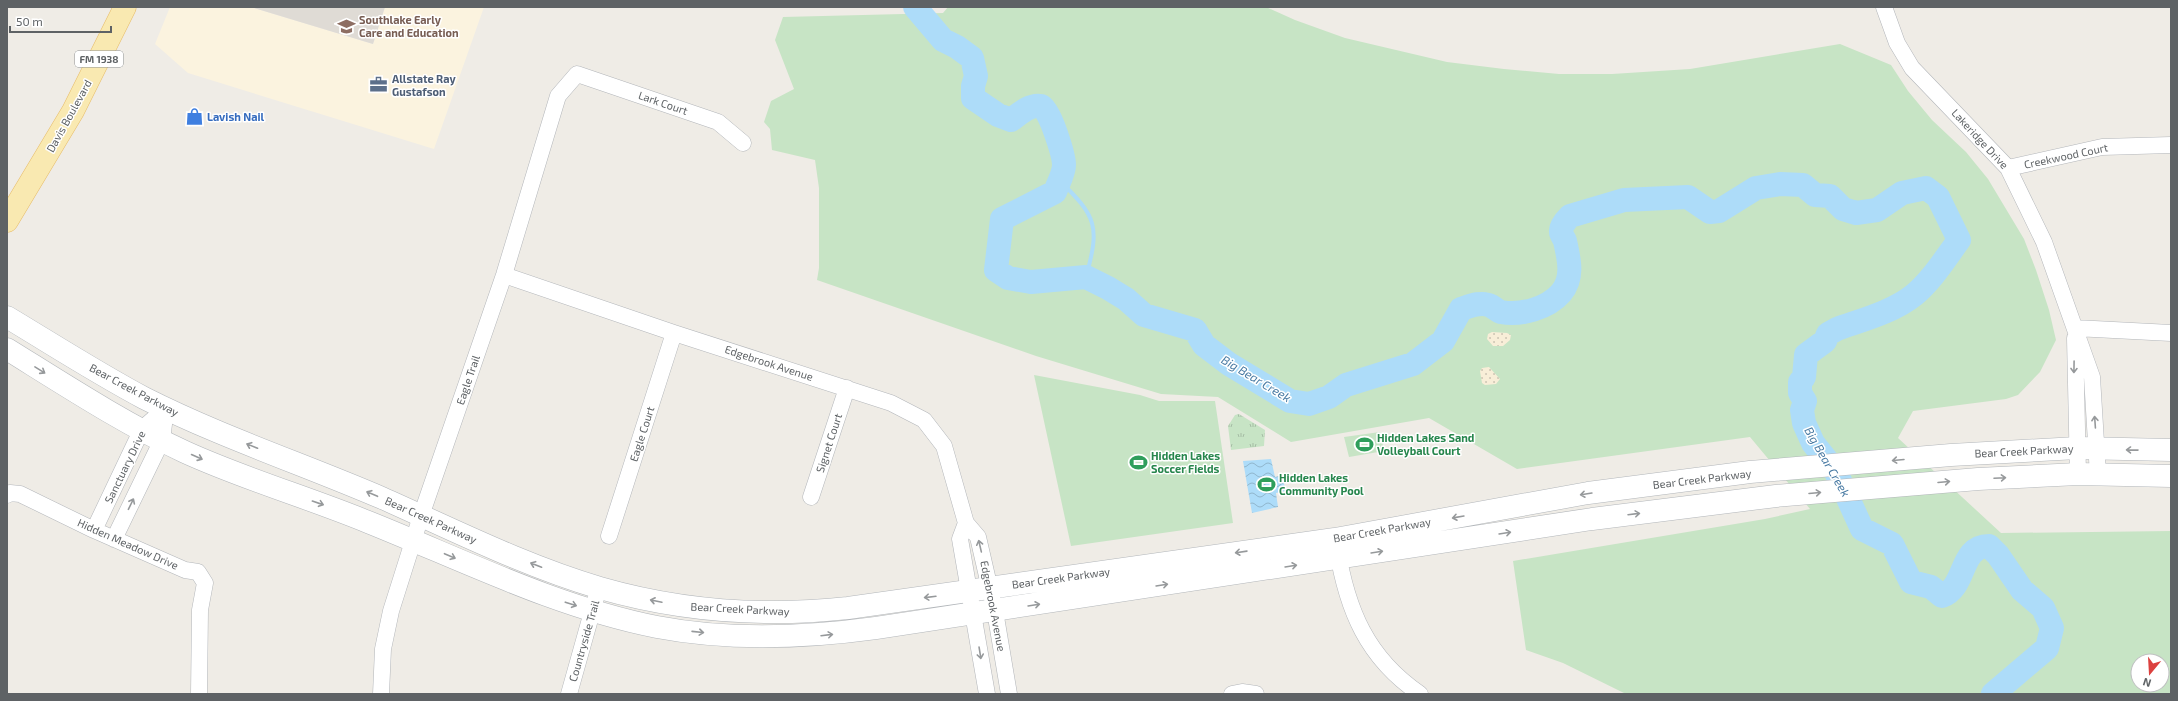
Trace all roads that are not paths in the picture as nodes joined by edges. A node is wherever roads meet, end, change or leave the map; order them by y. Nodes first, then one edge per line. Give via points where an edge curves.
1 (126, 7) edge
2 (1884, 7) edge
3 (577, 74) joint
4 (743, 143) dead end
5 (2171, 145) edge
6 (2008, 168) junction
7 (7, 221) edge
8 (504, 275) junction
9 (7, 317) edge
10 (2075, 328) junction
11 (674, 333) junction
12 (2171, 333) edge
13 (7, 349) edge
14 (847, 388) junction
15 (166, 408) junction
16 (142, 429) junction
17 (162, 440) junction
18 (2087, 448) junction
19 (2171, 450) edge
20 (2088, 474) junction
21 (2171, 476) edge
22 (9, 494) edge
23 (811, 497) dead end
24 (421, 516) junction
25 (966, 523) junction
26 (94, 530) junction
27 (608, 536) dead end
28 (114, 539) junction
29 (414, 540) junction
30 (1337, 549) junction
31 (599, 587) junction
32 (990, 588) junction
33 (968, 592) junction
34 (592, 610) junction
35 (995, 611) junction
36 (973, 614) junction
37 (200, 694) edge
38 (381, 694) edge
39 (569, 694) edge
40 (987, 694) edge
41 (1009, 694) edge
42 (1232, 694) edge
43 (1256, 694) edge
44 (1420, 694) edge

1 - 7 main road, Davis Boulevard / FM 1938 via 73,111
2 - 6 street, Lakeridge Drive via 1897,43 1912,68
3 - 4 street, Lark Court via 718,122
3 - 8 street, Eagle Trail via 558,96
5 - 6 street, Creekwood Court via 2102,147
6 - 10 street, Lakeridge Drive via 2044,242
8 - 11 street, Edgebrook Avenue
8 - 24 street, Eagle Trail
9 - 15 main road, Bear Creek Parkway via 124,387
10 - 12 street
10 - 18 street, Lakeridge Drive via 2092,377
11 - 14 street, Edgebrook Avenue
11 - 27 street, Eagle Court
13 -> 16 main road, Bear Creek Parkway
14 - 23 street, Signet Court
14 - 25 street, Edgebrook Avenue via 891,402 924,420 944,446
15 - 16 street, Sanctuary Drive
15 - 17 street, Sanctuary Drive
24 -> 15 main road, Bear Creek Parkway
16 - 17 main road, Bear Creek Parkway
16 - 26 street, Sanctuary Drive
28 -> 17 street, Sanctuary Drive
17 -> 29 main road, Bear Creek Parkway via 218,467 343,511
19 -> 18 main road, Bear Creek Parkway
18 - 20 street, Lakeridge Drive
18 -> 30 main road, Bear Creek Parkway via 1951,455 1750,472 1588,493
20 - 21 main road, Bear Creek Parkway
30 -> 20 main road, Bear Creek Parkway via 1776,496 1978,479
22 - 26 street, Hidden Meadow Drive via 20,494
24 - 29 street, Eagle Trail
31 -> 24 main road, Bear Creek Parkway via 507,553
32 -> 25 street, Edgebrook Avenue via 978,537
25 - 33 street, Edgebrook Avenue via 960,539
26 - 28 street, Hidden Meadow Drive
28 - 37 street, Hidden Meadow Drive via 185,570 196,571 204,578 205,588 200,610
29 -> 34 main road, Bear Creek Parkway via 527,588
29 - 38 street, Eagle Trail via 385,636
30 -> 32 main road, Bear Creek Parkway
35 -> 30 main road, Bear Creek Parkway
30 - 44 street via 1347,597 1368,642 1392,672
33 -> 31 main road, Bear Creek Parkway via 802,611 700,608 656,602
31 - 34 street, Countryside Trail
32 - 33 main road, Bear Creek Parkway
32 - 35 street, Edgebrook Avenue
33 - 36 street, Edgebrook Avenue
34 -> 36 main road, Bear Creek Parkway via 665,628 760,637 824,635
34 - 39 street, Countryside Trail
35 - 36 main road, Bear Creek Parkway
35 - 41 street, Edgebrook Avenue
36 -> 40 street, Edgebrook Avenue
42 - 43 street

